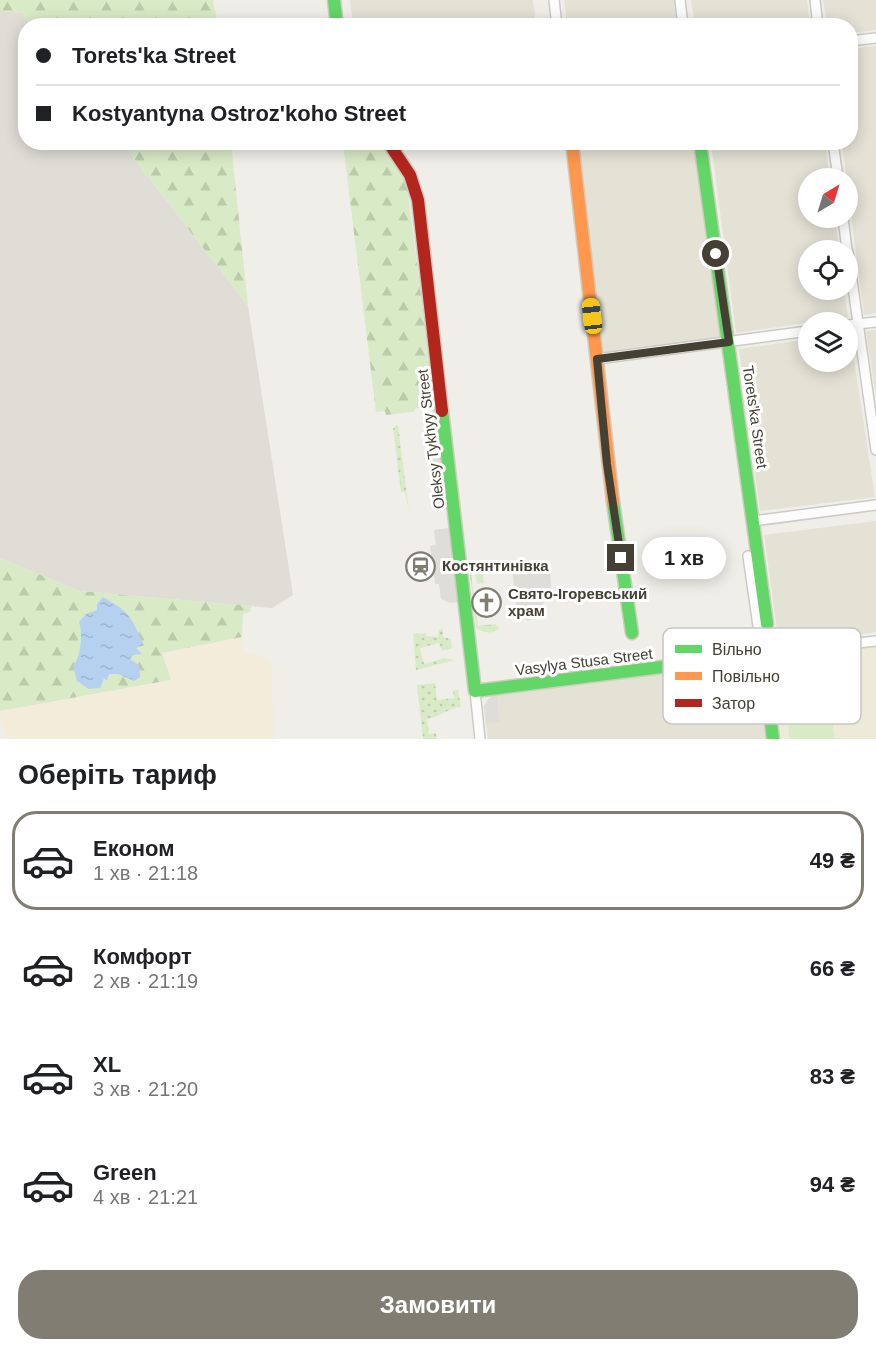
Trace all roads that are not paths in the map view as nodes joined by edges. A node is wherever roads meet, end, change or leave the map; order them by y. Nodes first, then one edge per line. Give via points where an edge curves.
1 (334, 0) edge
2 (554, 0) edge
3 (680, 0) edge
4 (815, 0) edge
5 (336, 18) edge
6 (556, 18) edge
7 (682, 18) edge
8 (817, 18) edge
9 (876, 38) edge
10 (858, 39) edge
11 (393, 150) edge
12 (573, 150) edge
13 (701, 150) edge
14 (834, 150) edge
15 (837, 168) edge
16 (876, 322) edge
17 (858, 324) edge
18 (798, 332) edge
19 (729, 342) junction
20 (858, 356) edge
21 (597, 359) junction
22 (876, 450) edge
23 (876, 505) edge
24 (753, 520) junction
25 (748, 556) dead end
26 (767, 624) dead end
27 (758, 628) edge
28 (632, 633) dead end
29 (876, 641) edge
30 (861, 643) edge
31 (663, 667) edge
32 (475, 691) junction
33 (771, 724) edge
34 (480, 739) edge
35 (773, 739) edge

1 - 5 street
2 - 6 street
3 - 7 street
4 - 8 street
9 - 10 street
11 - 32 street, Oleksy Tykhyy Street via 410,175 418,200
12 - 21 street
13 - 19 street, Toretsʹka Street
14 - 15 street
16 - 17 street
18 - 19 street
19 - 21 street
19 - 24 street, Toretsʹka Street
20 - 22 street
21 - 28 street via 607,464
23 - 24 street
24 - 26 street, Toretsʹka Street
25 - 27 street
29 - 30 street, Vasylya Stusa Street
31 - 32 street, Vasylya Stusa Street
32 - 34 street, Oleksy Tykhyy Street
33 - 35 street

